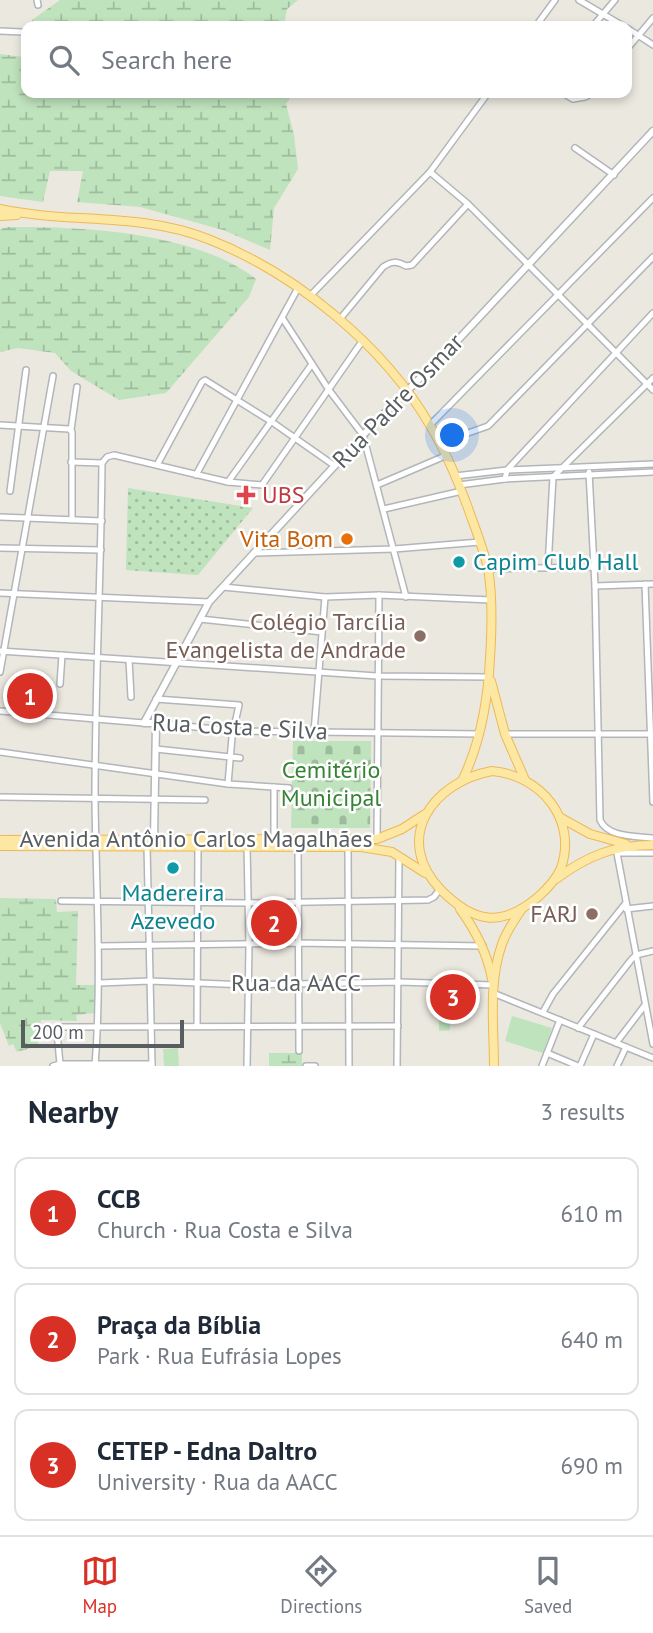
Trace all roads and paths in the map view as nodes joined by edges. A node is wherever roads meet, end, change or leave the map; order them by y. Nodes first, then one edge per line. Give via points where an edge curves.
1 (555, 0) edge
2 (579, 0) edge
3 (615, 0) edge
4 (603, 14) junction
5 (653, 18) edge
6 (540, 21) edge
7 (597, 21) edge
8 (615, 21) edge
9 (0, 31) edge
10 (632, 31) edge
11 (21, 32) edge
12 (638, 35) junction
13 (632, 43) edge
14 (653, 45) edge
15 (484, 98) edge
16 (653, 131) edge
17 (575, 148) dead end
18 (430, 172) junction
19 (614, 175) junction
20 (653, 198) edge
21 (468, 204) junction
22 (0, 209) edge
23 (33, 214) junction
24 (0, 216) edge
25 (653, 257) edge
26 (527, 265) junction
27 (298, 288) junction
28 (310, 296) junction
29 (558, 297) junction
30 (653, 313) edge
31 (283, 319) junction
32 (340, 319) junction
33 (588, 326) junction
34 (363, 340) junction
35 (615, 354) junction
36 (312, 364) junction
37 (26, 370) dead end
38 (53, 376) dead end
39 (653, 378) edge
40 (646, 384) junction
41 (77, 387) dead end
42 (329, 390) junction
43 (653, 390) edge
44 (407, 392) junction
45 (238, 400) junction
46 (272, 422) junction
47 (0, 425) edge
48 (430, 425) junction
49 (18, 426) junction
50 (43, 428) junction
51 (71, 432) junction
52 (363, 435) junction
53 (296, 439) junction
54 (437, 439) junction
55 (445, 456) junction
56 (71, 462) junction
57 (102, 463) junction
58 (653, 464) edge
59 (157, 465) junction
60 (335, 466) junction
61 (588, 467) junction
62 (561, 469) junction
63 (507, 470) junction
64 (653, 472) edge
65 (196, 475) junction
66 (589, 475) junction
67 (554, 477) junction
68 (505, 479) junction
69 (228, 482) junction
70 (459, 484) junction
71 (377, 485) junction
72 (10, 491) dead end
73 (384, 509) junction
74 (0, 517) edge
75 (27, 518) junction
76 (72, 520) junction
77 (102, 521) junction
78 (481, 542) junction
79 (0, 548) edge
80 (22, 548) junction
81 (394, 549) junction
82 (101, 550) junction
83 (255, 553) junction
84 (548, 567) junction
85 (594, 567) junction
86 (488, 569) junction
87 (645, 584) junction
88 (653, 584) edge
89 (594, 586) junction
90 (223, 587) junction
91 (0, 593) edge
92 (14, 594) junction
93 (379, 595) junction
94 (325, 597) junction
95 (406, 597) junction
96 (100, 598) junction
97 (491, 600) junction
98 (209, 602) junction
99 (200, 619) junction
100 (322, 632) junction
101 (2, 651) edge
102 (62, 655) junction
103 (97, 657) junction
104 (129, 660) junction
105 (174, 664) junction
106 (0, 672) edge
107 (320, 672) junction
108 (377, 676) junction
109 (489, 677) junction
110 (60, 684) dead end
111 (131, 697) dead end
112 (156, 699) junction
113 (0, 711) edge
114 (97, 719) junction
115 (144, 723) junction
116 (156, 723) junction
117 (234, 730) junction
118 (314, 732) junction
119 (378, 733) junction
120 (480, 734) junction
121 (505, 734) junction
122 (599, 734) junction
123 (652, 734) edge
124 (156, 749) junction
125 (0, 752) edge
126 (230, 757) junction
127 (240, 758) dead end
128 (652, 760) edge
129 (96, 767) junction
130 (156, 774) junction
131 (525, 780) junction
132 (462, 781) junction
133 (228, 784) junction
134 (274, 787) junction
135 (289, 788) dead end
136 (0, 797) edge
137 (95, 799) junction
138 (156, 799) junction
139 (205, 800) dead end
140 (653, 802) edge
141 (428, 813) junction
142 (561, 818) junction
143 (653, 838) edge
144 (154, 839) junction
145 (274, 839) junction
146 (377, 839) junction
147 (0, 840) edge
148 (96, 843) junction
149 (247, 843) junction
150 (632, 845) junction
151 (653, 845) edge
152 (0, 846) edge
153 (147, 846) junction
154 (198, 846) junction
155 (298, 847) junction
156 (348, 847) junction
157 (616, 850) junction
158 (653, 853) edge
159 (399, 856) junction
160 (428, 875) junction
161 (554, 881) junction
162 (440, 889) junction
163 (61, 901) dead end
164 (99, 901) junction
165 (348, 901) junction
166 (400, 901) junction
167 (148, 902) junction
168 (199, 902) junction
169 (248, 903) junction
170 (299, 903) junction
171 (458, 906) junction
172 (625, 906) junction
173 (653, 906) edge
174 (522, 909) junction
175 (298, 943) junction
176 (149, 944) junction
177 (199, 944) junction
178 (399, 944) junction
179 (348, 945) junction
180 (99, 946) junction
181 (249, 946) junction
182 (483, 946) junction
183 (653, 951) edge
184 (636, 955) junction
185 (150, 981) junction
186 (197, 982) junction
187 (399, 982) junction
188 (99, 983) junction
189 (348, 983) junction
190 (247, 985) junction
191 (298, 985) junction
192 (493, 989) junction
193 (645, 1005) junction
194 (543, 1012) junction
195 (560, 1020) junction
196 (98, 1026) junction
197 (150, 1026) junction
198 (197, 1026) junction
199 (398, 1026) junction
200 (248, 1027) junction
201 (298, 1027) junction
202 (348, 1027) junction
203 (578, 1028) junction
204 (594, 1034) junction
205 (616, 1043) junction
206 (653, 1044) edge
207 (626, 1047) junction
208 (299, 1051) dead end
209 (547, 1053) junction
210 (653, 1058) edge
211 (60, 1064) junction
212 (152, 1065) edge
213 (495, 1065) edge
214 (53, 1066) edge
215 (95, 1066) edge
216 (247, 1066) edge
217 (306, 1066) edge
218 (315, 1066) edge
219 (349, 1066) edge
220 (397, 1066) edge
221 (542, 1066) edge
222 (579, 1066) edge
223 (617, 1066) edge

1 - 6 street
2 - 4 street
3 - 4 street
4 - 7 street
4 - 8 street
5 - 12 street
9 - 11 street
10 - 12 street
12 - 13 street
12 - 14 street
15 - 18 street
16 - 19 street, Rua Padre Osmar
17 - 19 street
18 - 21 street
18 - 28 street
19 - 26 street, Rua Padre Osmar
20 - 29 street
21 - 26 street
21 - 32 street via 412,265 397,261 383,267
22 - 23 main road
23 - 24 main road
23 - 27 main road via 160,225 208,239
25 - 33 street
26 - 29 street
26 - 44 street, Rua Padre Osmar
27 - 28 main road
27 - 31 street
28 - 32 main road
29 - 33 street
29 - 48 street
30 - 35 street
31 - 36 street
31 - 45 street
32 - 34 main road
33 - 35 street
33 - 54 street via 488,426
34 - 42 street
34 - 44 main road
35 - 40 street
35 - 63 street
36 - 42 street
36 - 46 street
37 - 49 street
38 - 50 street
39 - 40 street
40 - 43 street
40 - 62 street
41 - 51 street
42 - 52 street
42 - 53 street
44 - 48 main road
44 - 52 street, Rua Padre Osmar
45 - 46 street
45 - 59 street via 208,381 202,382
45 - 65 street
46 - 53 street
46 - 69 street
47 - 49 street
48 - 54 main road
49 - 50 street
49 - 72 street
50 - 51 street
50 - 75 street
51 - 56 street
52 - 60 street, Rua Padre Osmar
52 - 71 street
53 - 60 street
53 - 69 street via 264,484
54 - 55 main road
55 - 70 main road
55 - 71 street
56 - 57 street
56 - 76 street
57 - 59 street via 114,455
57 - 77 street
58 - 61 street
59 - 65 street
60 - 83 street, Rua Padre Osmar
61 - 62 street
61 - 66 street
62 - 63 street
62 - 67 street
63 - 68 street
63 - 70 street
64 - 66 street
65 - 69 street
66 - 67 street
66 - 85 street
67 - 68 street
67 - 84 street
68 - 70 street
70 - 73 street
70 - 78 main road
71 - 73 street
73 - 81 street
74 - 75 street
75 - 76 street
75 - 80 street
76 - 77 street
77 - 82 street
78 - 81 street
78 - 86 main road
79 - 80 street
80 - 82 street
80 - 92 street
81 - 83 street
81 - 95 street
82 - 96 street
83 - 90 street, Rua Padre Osmar
84 - 85 street
84 - 86 street
85 - 89 street
86 - 97 main road
87 - 88 street
87 - 89 street
87 - 123 street
89 - 122 street
90 - 94 street
90 - 98 street, Rua Padre Osmar
91 - 92 street
92 - 96 street
92 - 101 street
93 - 94 street
93 - 95 street
93 - 108 street
94 - 100 street
95 - 97 street
96 - 98 street
96 - 103 street
97 - 109 main road
98 - 99 street, Rua Padre Osmar
99 - 100 street
99 - 105 street, Rua Padre Osmar
100 - 107 street
101 - 102 street
101 - 106 street
102 - 103 street
102 - 110 street
103 - 104 street
103 - 114 street
104 - 105 street
104 - 111 street
105 - 107 street
105 - 112 street, Rua Padre Osmar
107 - 108 street
107 - 118 street
108 - 109 street
108 - 119 street
109 - 120 main road
109 - 121 main road
112 - 115 street, Rua Padre Osmar
112 - 117 street via 236,703 240,707
113 - 114 street, Rua Costa e Silva
114 - 115 street, Rua Costa e Silva
114 - 129 street
115 - 116 street, Rua Costa e Silva
116 - 117 street, Rua Costa e Silva
116 - 124 street
117 - 118 street, Rua Costa e Silva
117 - 126 street
118 - 119 street, Rua Costa e Silva
119 - 120 street, Rua Costa e Silva
119 - 146 street
120 - 132 main road
121 - 122 street
121 - 131 main road
122 - 123 street
122 - 143 street via 602,825 611,832
123 - 128 street
124 - 126 street
124 - 130 street
125 - 129 street
126 - 127 street
126 - 133 street
128 - 140 street
129 - 130 street
129 - 137 street
130 - 133 street
130 - 138 street
131 - 132 main road via 492,771
131 - 142 main road via 552,802
132 - 141 main road
133 - 134 street
134 - 135 street
134 - 145 street
136 - 137 street
137 - 138 street
137 - 148 street
138 - 139 street
138 - 144 street
141 - 146 main road, Avenida Antônio Carlos Magalhães
141 - 160 main road via 418,849
142 - 150 main road via 590,834
142 - 161 main road via 564,855
144 - 148 main road, Avenida Antônio Carlos Magalhães
144 - 149 main road, Avenida Antônio Carlos Magalhães
145 - 146 main road, Avenida Antônio Carlos Magalhães
145 - 149 main road, Avenida Antônio Carlos Magalhães
147 - 148 main road, Avenida Antônio Carlos Magalhães
148 - 152 main road, Avenida Antônio Carlos Magalhães
148 - 153 main road, Avenida Antônio Carlos Magalhães
148 - 164 street
149 - 154 main road, Avenida Antônio Carlos Magalhães
149 - 155 main road, Avenida Antônio Carlos Magalhães
149 - 169 street
150 - 151 main road
150 - 157 main road
153 - 154 main road, Avenida Antônio Carlos Magalhães
153 - 167 street
154 - 168 street
155 - 156 main road, Avenida Antônio Carlos Magalhães
155 - 170 street
156 - 159 main road, Avenida Antônio Carlos Magalhães
156 - 165 street
157 - 158 street
157 - 161 main road via 583,860
157 - 172 street
159 - 160 main road, Avenida Antônio Carlos Magalhães
159 - 166 street
160 - 162 main road
161 - 174 main road
162 - 166 street via 430,899
162 - 171 main road
163 - 164 street
164 - 167 street
164 - 180 street
165 - 166 street
165 - 170 street
165 - 179 street
166 - 178 street
167 - 168 street
167 - 176 street
168 - 169 street
168 - 177 street
169 - 170 street
169 - 181 street
170 - 175 street
171 - 174 main road via 492,919
171 - 182 main road
172 - 173 street
172 - 184 street
172 - 194 street
174 - 192 main road via 503,940
175 - 179 street
175 - 181 street
175 - 191 street
176 - 177 street
176 - 180 street
176 - 185 street
177 - 181 street
177 - 186 street
178 - 179 street
178 - 182 street
178 - 187 street
179 - 189 street
180 - 188 street
181 - 190 street
182 - 192 main road
183 - 184 street
184 - 193 street
184 - 203 street
185 - 186 street, Rua da AACC
185 - 188 street, Rua da AACC
185 - 197 street
186 - 190 street, Rua da AACC
186 - 198 street
187 - 189 street, Rua da AACC
187 - 192 street, Rua da AACC
187 - 199 street
188 - 196 street
189 - 191 street, Rua da AACC
189 - 202 street
190 - 191 street, Rua da AACC
190 - 200 street
191 - 201 street
192 - 194 street, Rua da AACC
192 - 213 main road
193 - 205 street
193 - 206 street
194 - 195 street, Rua da AACC
195 - 203 street, Rua da AACC
195 - 209 street
196 - 197 street
196 - 211 street via 60,1027
196 - 215 street
197 - 198 street
197 - 212 street
198 - 200 street
199 - 202 street
199 - 220 street
200 - 201 street
200 - 216 street
201 - 202 street
201 - 208 street
202 - 219 street
203 - 204 street, Rua da AACC
204 - 205 street, Rua da AACC
204 - 222 street
205 - 207 street, Rua da AACC
207 - 210 street, Rua da AACC
207 - 223 street
209 - 221 street
209 - 222 street
211 - 214 street
211 - 215 street
212 - 215 street
217 - 218 street

